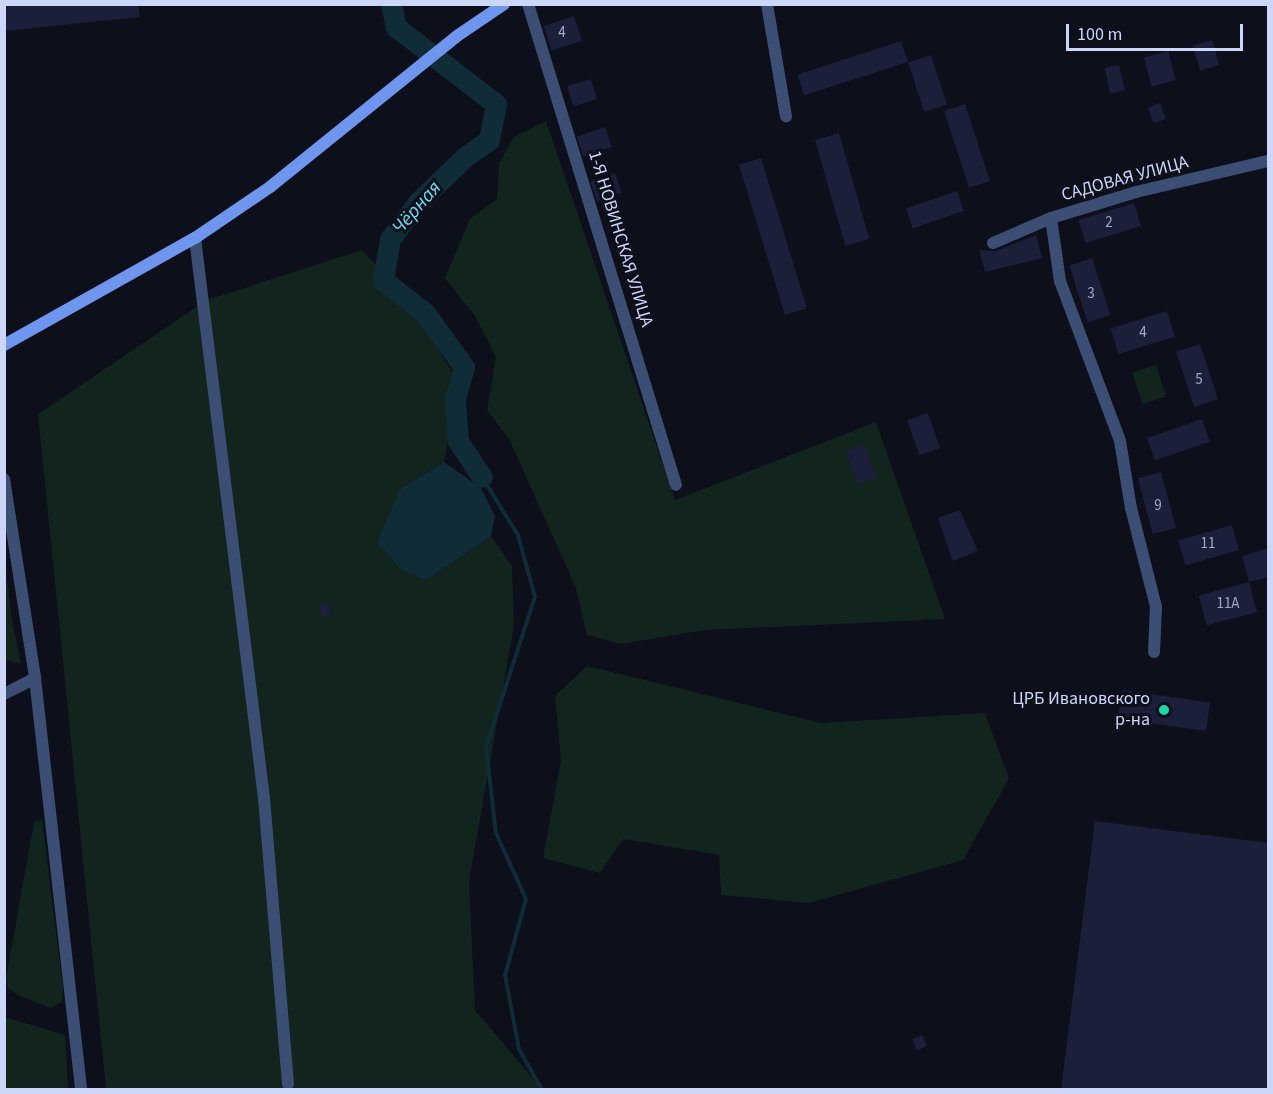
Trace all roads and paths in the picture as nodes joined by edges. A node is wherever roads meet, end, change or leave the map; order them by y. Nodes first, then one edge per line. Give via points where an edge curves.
1 (504, 4) edge
2 (528, 4) edge
3 (767, 4) edge
4 (786, 116) dead end
5 (1269, 161) edge
6 (1051, 218) junction
7 (195, 238) junction
8 (993, 243) dead end
9 (4, 345) edge
10 (4, 479) edge
11 (676, 485) dead end
12 (1154, 652) dead end
13 (36, 678) junction
14 (4, 694) edge
15 (288, 1084) dead end
16 (81, 1089) edge

1 - 7 main road via 457,36 270,187
2 - 11 street, 1-Я НОВИНСКАЯ УЛИЦА
3 - 4 street
5 - 6 street, САДОВАЯ УЛИЦА via 1136,192
6 - 8 street, САДОВАЯ УЛИЦА
6 - 12 street via 1060,281 1120,441 1131,508 1156,607
7 - 9 main road
7 - 15 street via 264,798
10 - 13 street
13 - 14 street
13 - 16 street

